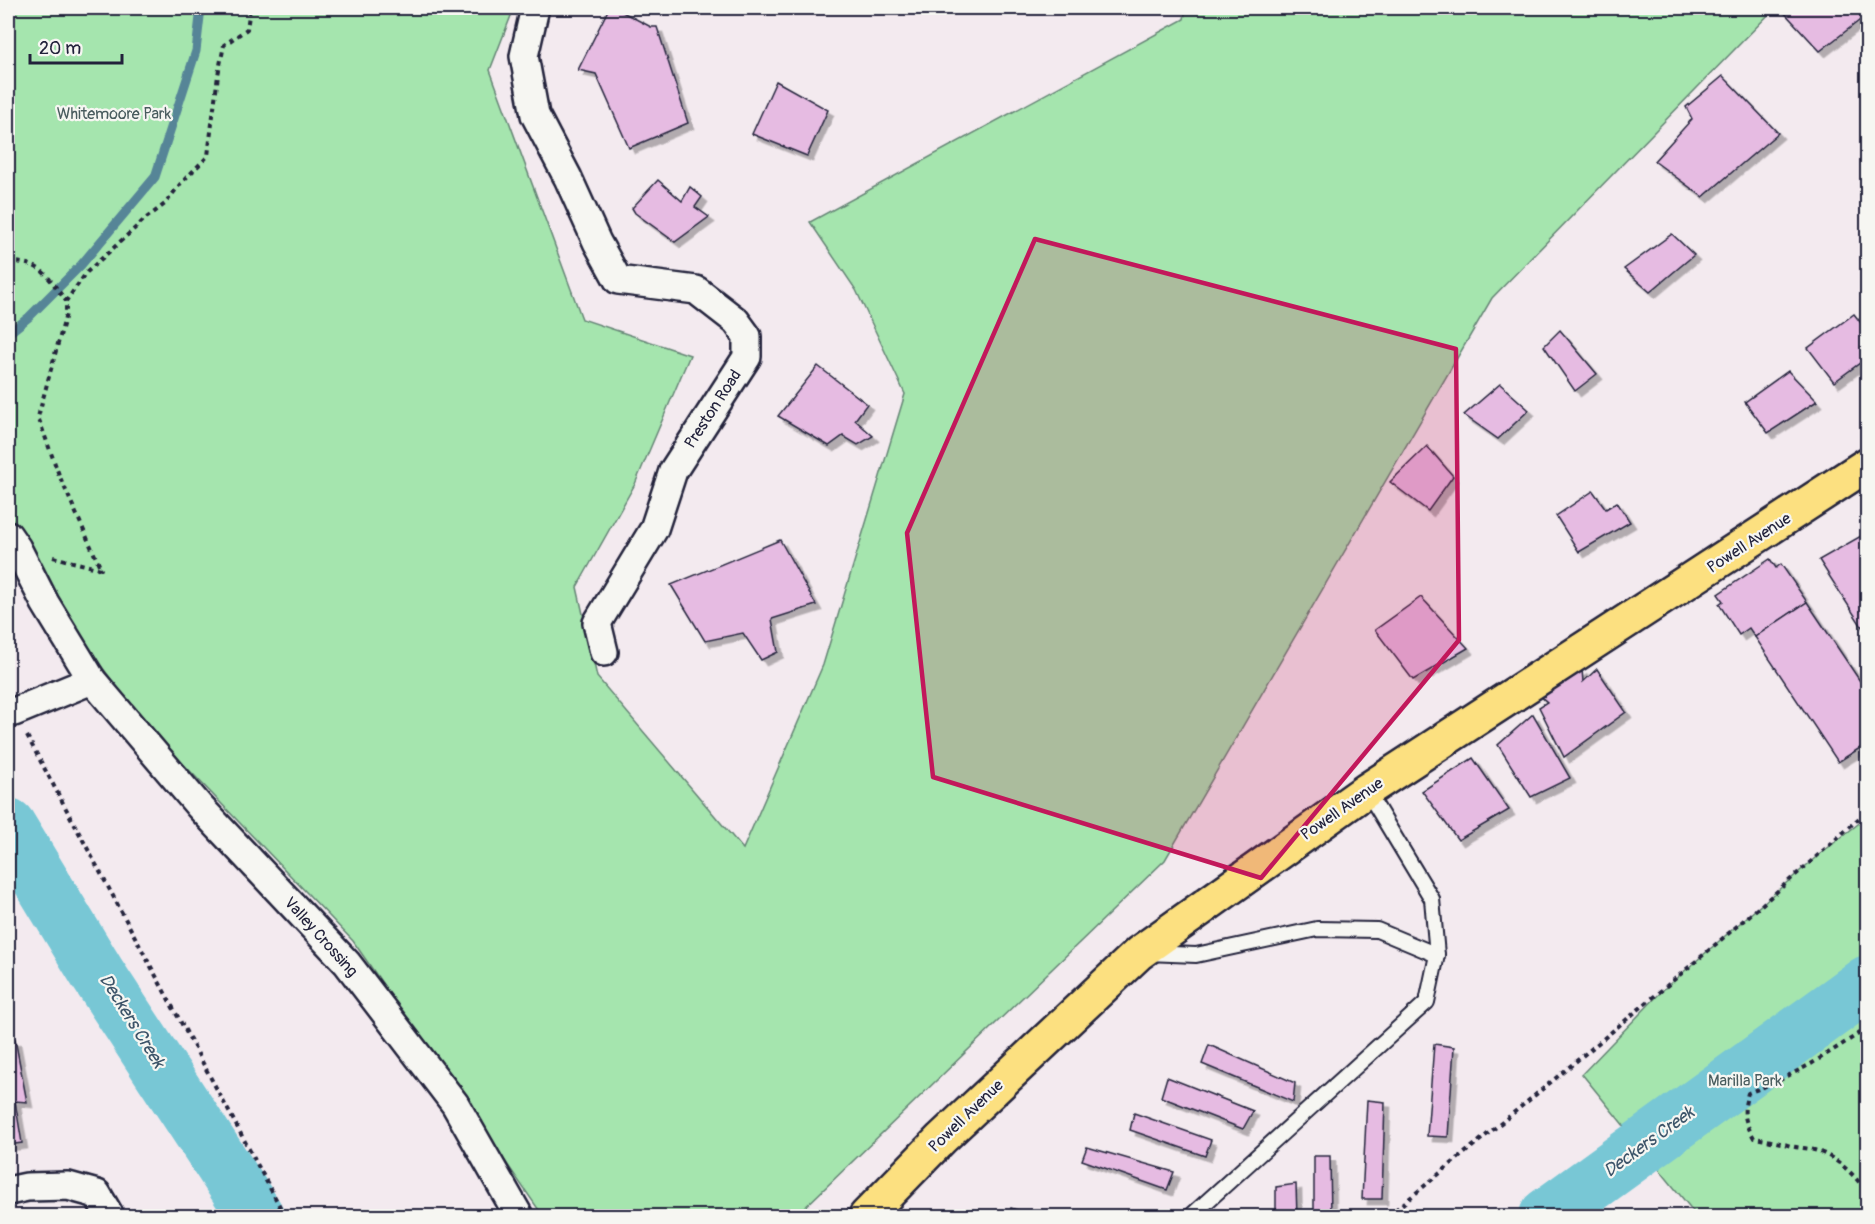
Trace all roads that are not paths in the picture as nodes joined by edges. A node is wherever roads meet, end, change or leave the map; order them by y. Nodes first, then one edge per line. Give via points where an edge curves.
1 (535, 8) edge
2 (1868, 464) edge
3 (12, 542) edge
4 (604, 652) dead end
5 (92, 680) junction
6 (14, 712) road end
7 (1367, 790) junction
8 (1139, 953) junction
9 (1437, 955) junction
10 (8, 1191) edge
11 (110, 1216) edge
12 (519, 1216) edge
13 (866, 1216) edge
14 (1191, 1216) edge

1 - 4 street, Preston Road via 524,56 535,115 618,280 696,290 736,321 747,336 747,357 673,471 654,529 597,623
2 - 7 main road, Powell Avenue
3 - 5 street, Valley Crossing
5 - 6 street
5 - 12 street, Valley Crossing via 199,806 347,963 455,1104
7 - 8 main road, Powell Avenue
7 - 9 lane via 1432,898
8 - 9 lane via 1196,955 1317,929 1377,930
8 - 13 main road, Powell Avenue via 941,1139
9 - 14 lane via 1427,1002
10 - 11 street via 68,1186 98,1194

